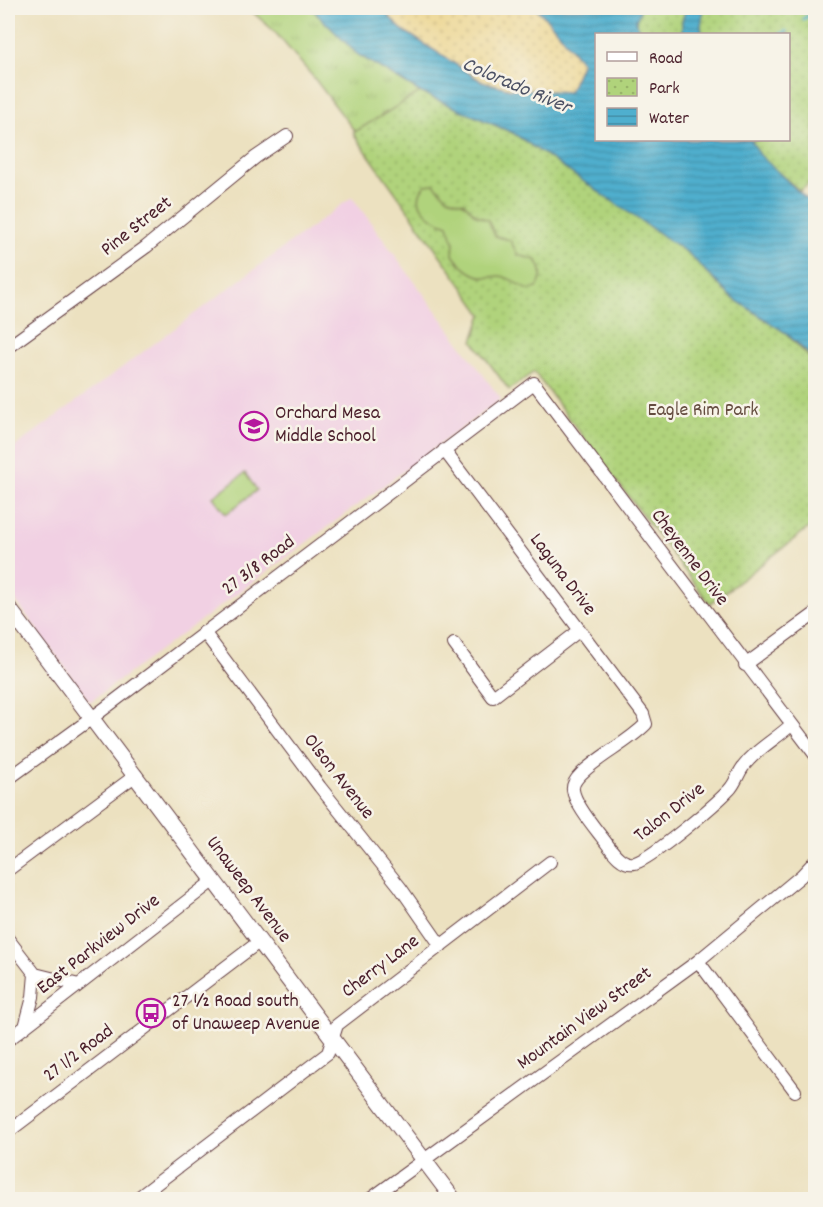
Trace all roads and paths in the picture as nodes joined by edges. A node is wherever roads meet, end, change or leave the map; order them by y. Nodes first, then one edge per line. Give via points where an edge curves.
1 (288, 136) dead end
2 (8, 347) edge
3 (534, 383) joint
4 (444, 450) junction
5 (8, 608) edge
6 (816, 613) edge
7 (580, 630) junction
8 (204, 632) junction
9 (454, 644) dead end
10 (745, 665) junction
11 (92, 718) junction
12 (646, 724) joint
13 (791, 725) junction
14 (816, 756) edge
15 (136, 775) junction
16 (8, 779) edge
17 (816, 861) edge
18 (550, 862) dead end
19 (8, 870) edge
20 (214, 880) junction
21 (8, 939) edge
22 (260, 941) junction
23 (441, 946) junction
24 (698, 961) junction
25 (34, 974) junction
26 (79, 986) junction
27 (25, 1027) junction
28 (333, 1038) junction
29 (8, 1040) edge
30 (795, 1091) dead end
31 (8, 1132) edge
32 (424, 1160) junction
33 (135, 1200) edge
34 (369, 1200) edge
35 (454, 1200) edge

1 - 2 street, Pine Street via 256,157 146,247
3 - 4 street, 27 3/8 Road
3 - 10 street, Cheyenne Drive
4 - 7 street, Laguna Drive
4 - 8 street, 27 3/8 Road
5 - 11 main road, Unaweep Avenue
6 - 10 street
7 - 9 street via 493,697
7 - 12 street, Laguna Drive via 643,714
8 - 11 street, 27 3/8 Road
8 - 23 street, Olson Avenue
10 - 13 street, Cheyenne Drive
11 - 15 main road, Unaweep Avenue
11 - 16 street, 27 3/8 Road
12 - 13 street, Talon Drive via 580,774 573,784 577,801 594,827 614,853 629,863 650,855 706,811 736,782 742,767
13 - 14 street, Cheyenne Drive
15 - 19 street
15 - 20 main road, Unaweep Avenue
17 - 24 street, Mountain View Street
18 - 23 street, Cherry Lane
20 - 22 main road, Unaweep Avenue
20 - 26 street, East Parkview Drive
21 - 25 street
22 - 28 main road, Unaweep Avenue
22 - 31 street, 27 1/2 Road
23 - 28 street, Cherry Lane via 337,1025
24 - 30 street
24 - 32 street, Mountain View Street
25 - 26 street
25 - 27 street
26 - 27 street, East Parkview Drive
27 - 29 street, East Parkview Drive
28 - 32 main road, Unaweep Avenue
28 - 33 street, Cherry Lane via 328,1053
32 - 34 street, Mountain View Street
32 - 35 main road, Unaweep Avenue

